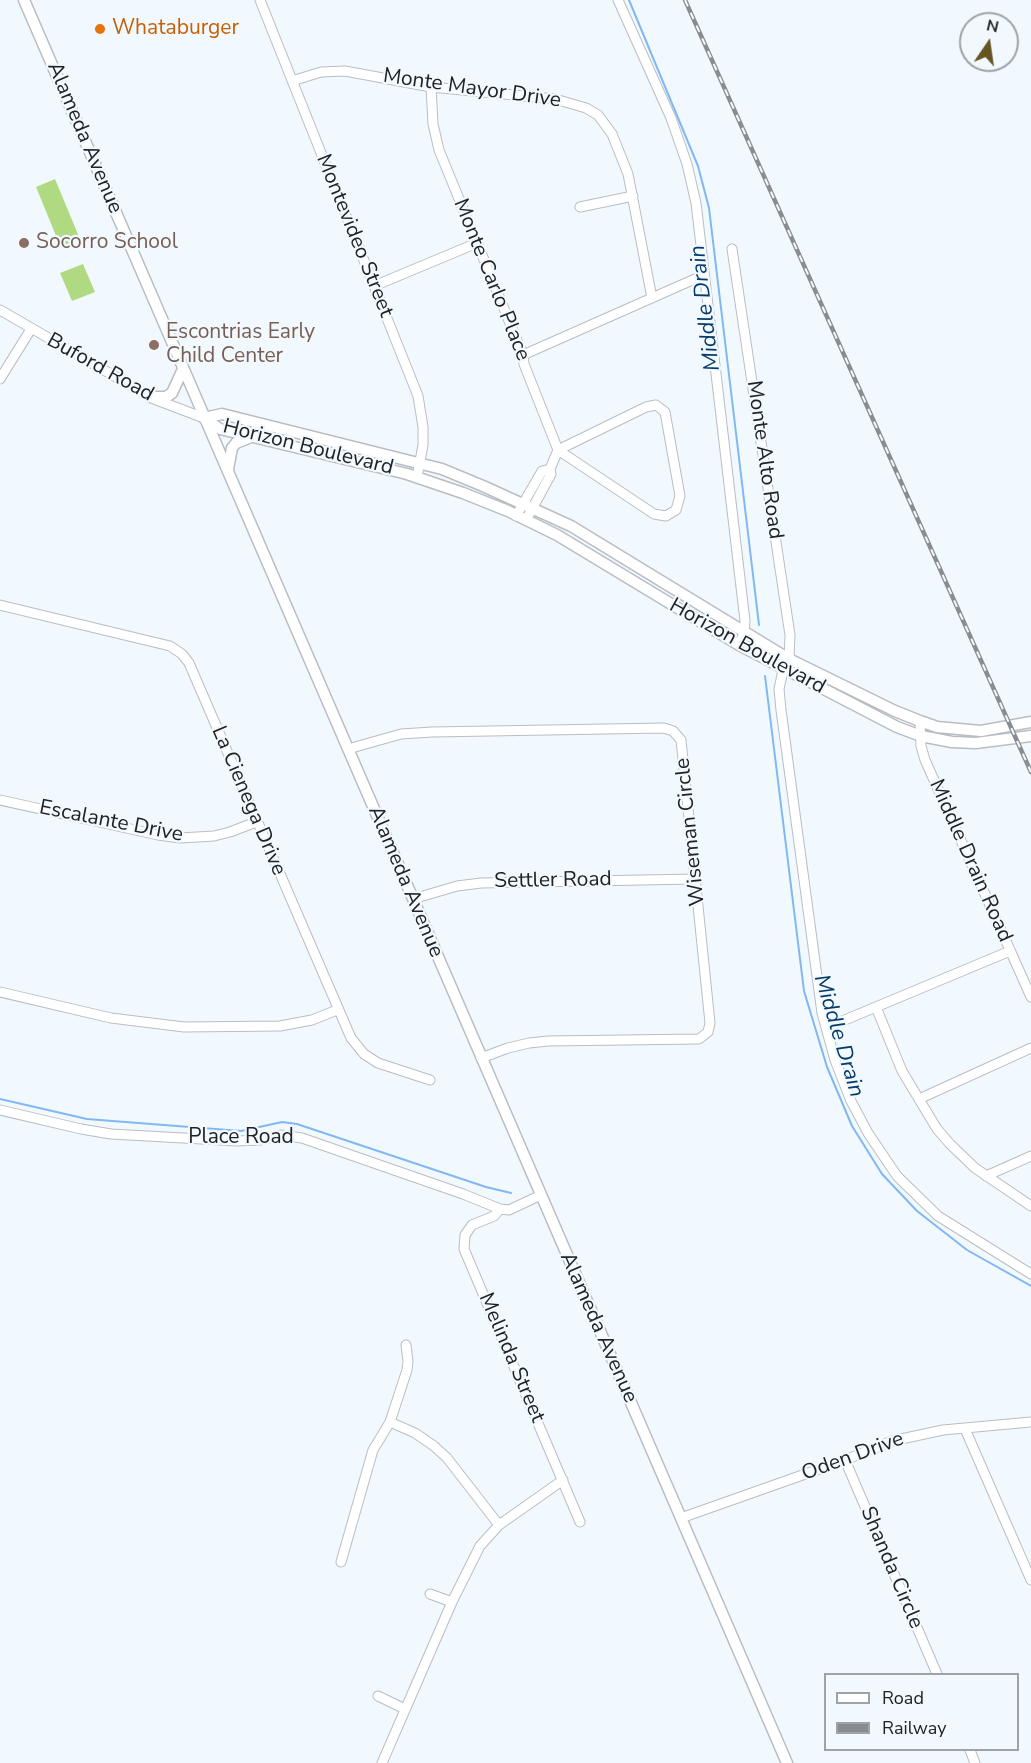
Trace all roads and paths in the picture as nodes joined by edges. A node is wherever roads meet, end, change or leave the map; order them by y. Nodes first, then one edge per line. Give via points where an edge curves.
1 (24, 0) edge
2 (260, 0) edge
3 (618, 0) edge
4 (292, 81) junction
5 (431, 87) junction
6 (633, 196) junction
7 (580, 207) dead end
8 (477, 243) junction
9 (732, 249) dead end
10 (697, 278) dead end
11 (374, 286) junction
12 (652, 298) junction
13 (0, 310) edge
14 (31, 329) junction
15 (523, 355) junction
16 (183, 369) junction
17 (0, 379) edge
18 (150, 397) junction
19 (204, 418) junction
20 (251, 436) junction
21 (558, 450) junction
22 (420, 465) junction
23 (228, 473) junction
24 (417, 477) junction
25 (527, 505) junction
26 (521, 518) junction
27 (0, 605) edge
28 (744, 633) junction
29 (739, 645) junction
30 (789, 658) junction
31 (783, 669) junction
32 (920, 721) junction
33 (1031, 722) edge
34 (921, 736) junction
35 (1031, 736) edge
36 (348, 749) junction
37 (0, 800) edge
38 (256, 822) junction
39 (695, 879) junction
40 (413, 899) junction
41 (1010, 951) junction
42 (0, 992) edge
43 (1031, 997) edge
44 (876, 1007) junction
45 (337, 1010) junction
46 (840, 1022) dead end
47 (1031, 1048) edge
48 (481, 1058) junction
49 (430, 1080) dead end
50 (919, 1098) junction
51 (0, 1110) edge
52 (1031, 1156) edge
53 (986, 1176) junction
54 (541, 1196) junction
55 (1031, 1206) edge
56 (500, 1209) junction
57 (1031, 1274) edge
58 (405, 1345) dead end
59 (390, 1422) junction
60 (1031, 1422) edge
61 (964, 1429) junction
62 (845, 1460) junction
63 (563, 1480) junction
64 (681, 1518) junction
65 (580, 1522) dead end
66 (499, 1526) junction
67 (341, 1562) dead end
68 (1031, 1580) edge
69 (430, 1594) dead end
70 (452, 1602) junction
71 (937, 1673) edge
72 (378, 1696) dead end
73 (405, 1709) junction
74 (382, 1763) edge
75 (787, 1763) edge

1 - 16 main road, Alameda Avenue
2 - 4 street, Montevideo Street
3 - 28 street via 671,118 696,203 746,621
4 - 5 street, Monte Mayor Drive via 333,70
4 - 11 street, Montevideo Street
5 - 6 street, Monte Mayor Drive via 555,99 586,108 598,115 612,134
5 - 8 street, Monte Carlo Place via 435,135
6 - 7 street
6 - 12 street, Monte Mayor Drive
8 - 11 street
8 - 15 street, Monte Carlo Place
9 - 30 street, Monte Alto Road via 790,635
10 - 12 street
11 - 22 street, Montevideo Street via 418,396 423,427
12 - 15 street
13 - 14 street, Buford Road
14 - 17 street
14 - 18 street, Buford Road
15 - 21 street, Monte Carlo Place
16 - 18 main road via 172,393
16 - 19 main road, Alameda Avenue
18 - 19 street, Buford Road
19 - 20 main road, Horizon Boulevard via 220,429
19 - 22 main road, Horizon Boulevard via 222,414
19 - 23 main road, Alameda Avenue
20 - 23 main road via 232,448
20 - 24 main road, Horizon Boulevard
21 - 21 street via 656,405 665,411 680,496 676,510 666,516 654,514
21 - 25 street via 551,474
22 - 24 street, Montevideo Street
22 - 25 main road, Horizon Boulevard via 442,469
23 - 36 main road, Alameda Avenue
24 - 26 main road, Horizon Boulevard
25 - 26 street
25 - 28 main road, Horizon Boulevard via 571,526
26 - 29 main road, Horizon Boulevard via 557,535
27 - 38 street, La Cienega Drive via 170,646 183,654
28 - 29 street
28 - 30 main road, Horizon Boulevard
29 - 31 main road, Horizon Boulevard
30 - 31 street, Monte Alto Road
30 - 32 main road, Horizon Boulevard
31 - 34 main road, Horizon Boulevard
31 - 57 street via 779,689 781,710 822,1014 851,1101 897,1176 938,1216
32 - 33 main road, Horizon Boulevard via 937,727 981,731
32 - 34 street, Middle Drain Road
34 - 35 main road, Horizon Boulevard via 976,743
34 - 41 street, Middle Drain Road via 925,760
36 - 39 street, Wiseman Circle via 401,734 669,729 678,735 682,747
36 - 40 main road, Alameda Avenue
37 - 38 street, Escalante Drive via 180,838 214,836
38 - 45 street, La Cienega Drive
39 - 40 street, Settler Road via 482,883
39 - 48 street, Wiseman Circle via 710,1023 705,1036 548,1041 508,1048
40 - 48 main road, Alameda Avenue
41 - 43 street, Middle Drain Road
41 - 44 street
42 - 45 street via 111,1018 184,1027 280,1026
44 - 46 street
44 - 50 street via 897,1061
45 - 49 street, La Cienega Drive via 351,1038 369,1059
47 - 50 street
48 - 54 main road, Alameda Avenue
50 - 53 street via 950,1144
51 - 56 street, Place Road via 111,1134 237,1141 280,1135 302,1138
52 - 53 street
53 - 55 street
54 - 56 street via 509,1210
54 - 64 main road, Alameda Avenue
56 - 63 street, Melinda Street via 494,1216 472,1225 465,1235 464,1249
58 - 59 street via 407,1370
59 - 66 street via 415,1433 447,1458
59 - 67 street via 373,1450
60 - 61 street, Oden Drive
61 - 62 street, Oden Drive via 892,1441
61 - 68 street
62 - 64 street, Oden Drive
62 - 71 street, Shanda Circle
63 - 65 street, Melinda Street
63 - 66 street
64 - 75 main road, Alameda Avenue
66 - 70 street via 480,1546
69 - 70 street
70 - 73 street
72 - 73 street
73 - 74 street

